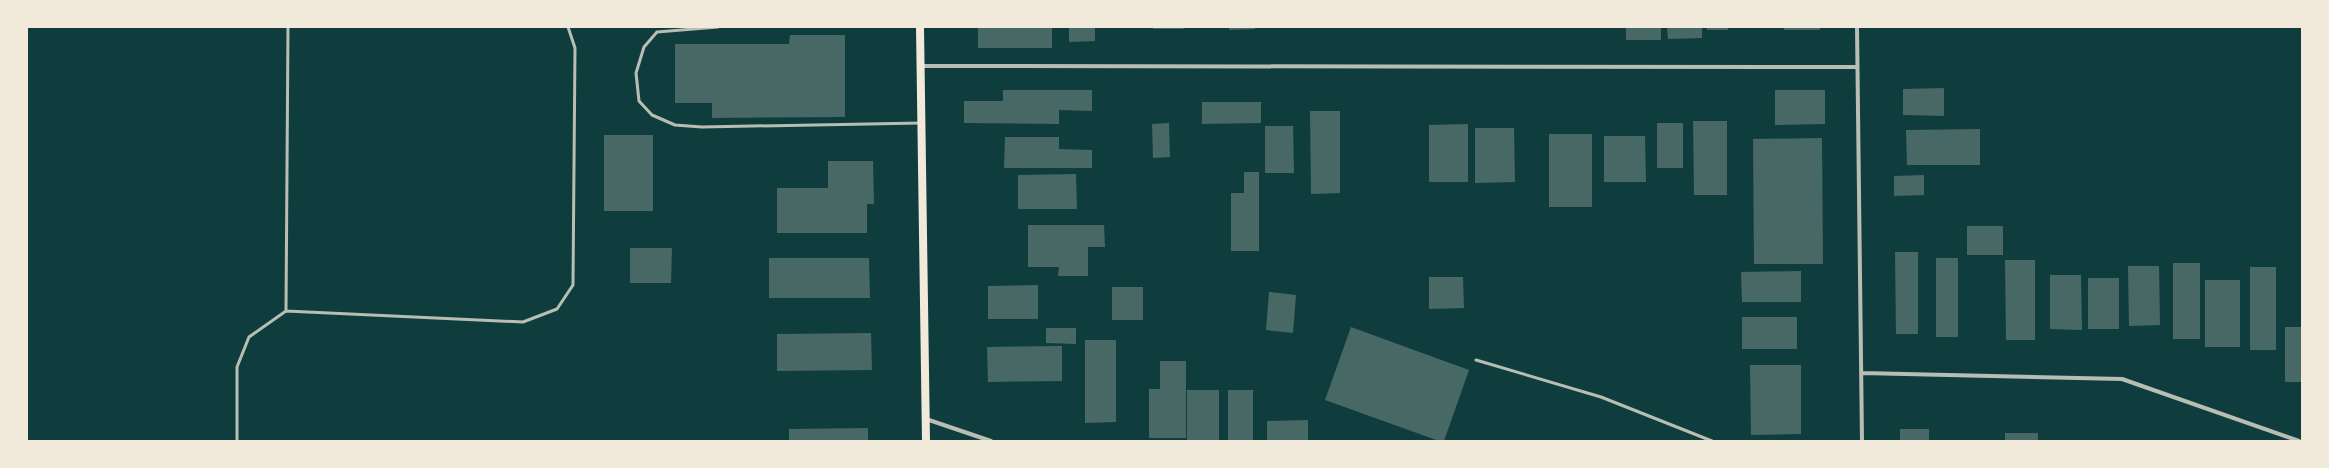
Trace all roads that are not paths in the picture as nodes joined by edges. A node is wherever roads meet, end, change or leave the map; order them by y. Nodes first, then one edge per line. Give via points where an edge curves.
1 (288, 27) edge
2 (568, 27) edge
3 (718, 27) edge
4 (920, 27) edge
5 (1856, 27) edge
6 (920, 66) junction
7 (1857, 67) junction
8 (921, 123) junction
9 (286, 311) junction
10 (1476, 360) dead end
11 (1862, 373) junction
12 (925, 418) junction
13 (237, 441) edge
14 (926, 441) edge
15 (991, 441) edge
16 (1712, 441) edge
17 (1862, 441) edge
18 (2299, 441) edge

1 - 9 lane
2 - 9 lane via 575,48 573,285 557,309 524,322
3 - 8 lane via 657,32 644,47 636,73 639,102 652,115 675,125 702,127
4 - 6 main road
5 - 7 street
6 - 7 street
6 - 8 main road
7 - 11 street
8 - 12 main road
9 - 13 lane via 249,337 237,367
10 - 16 lane via 1601,397
11 - 17 street
11 - 18 street via 2122,379
12 - 14 main road
12 - 15 street

